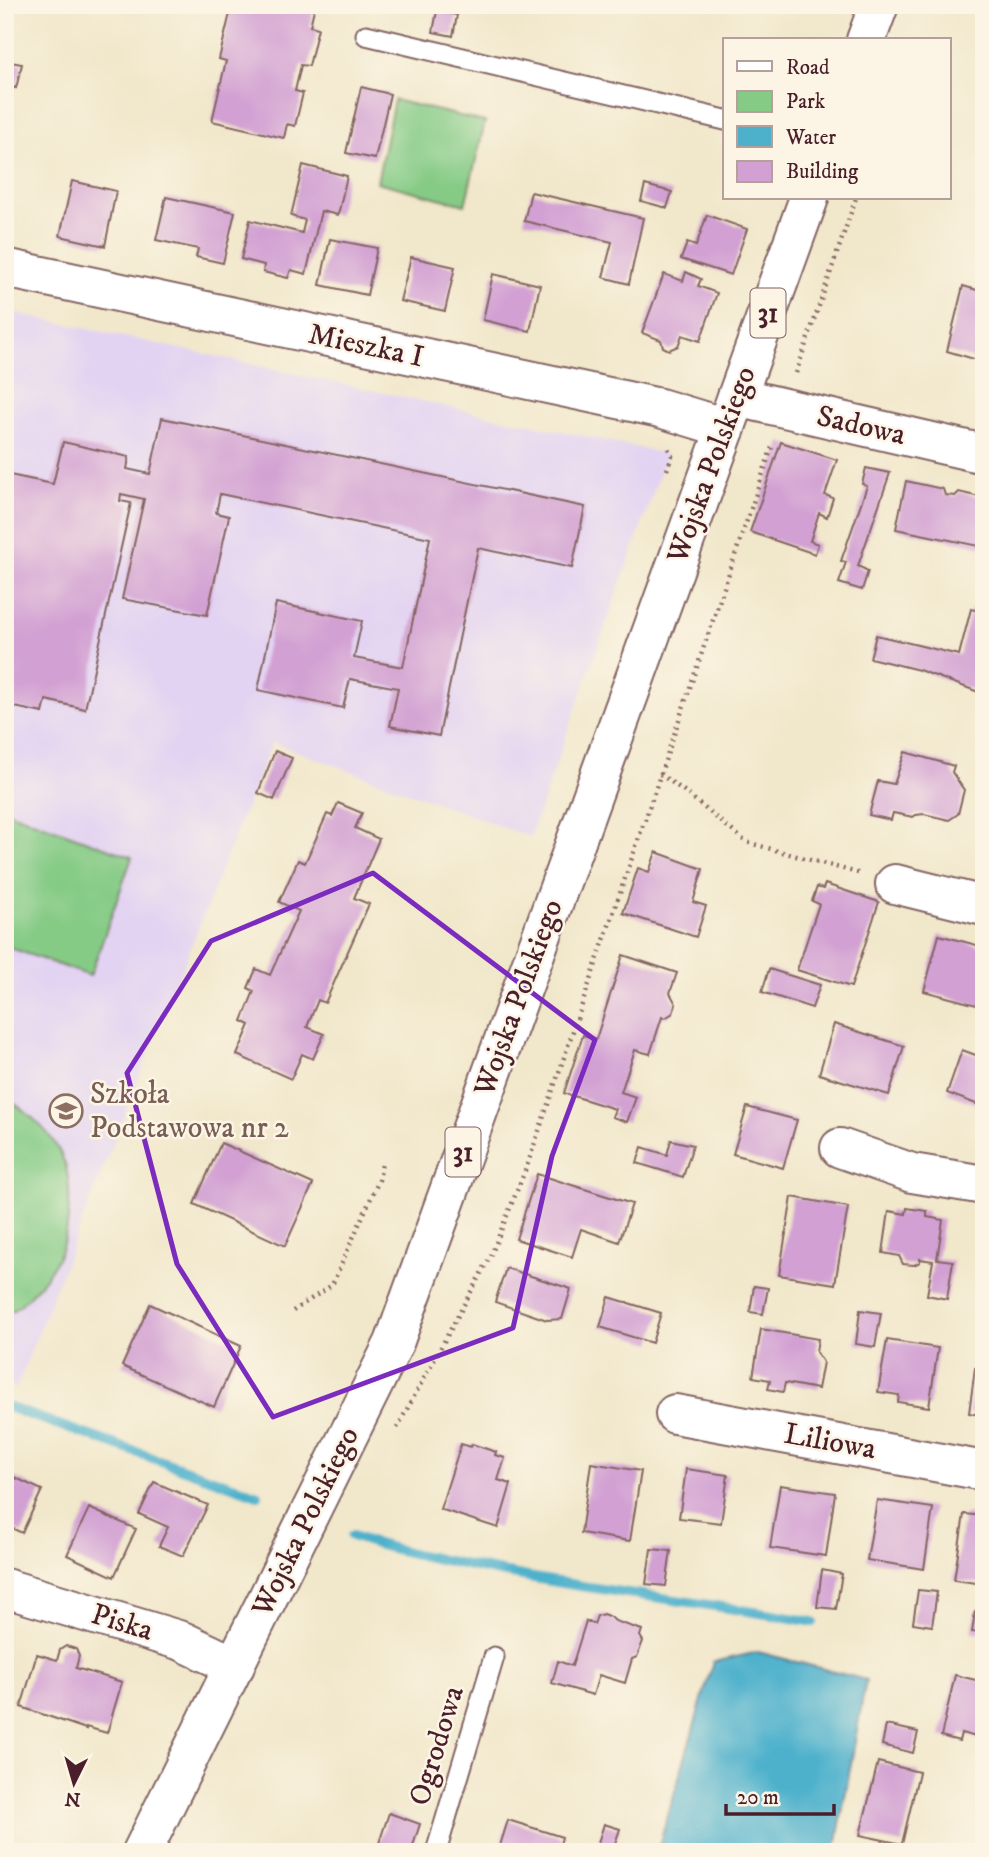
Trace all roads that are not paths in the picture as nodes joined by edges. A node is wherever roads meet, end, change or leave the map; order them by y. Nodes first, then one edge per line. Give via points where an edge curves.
1 (879, 5) edge
2 (366, 35) dead end
3 (867, 38) edge
4 (723, 120) edge
5 (808, 200) edge
6 (5, 268) edge
7 (732, 413) junction
8 (984, 454) edge
9 (895, 884) road end
10 (984, 906) edge
11 (840, 1148) dead end
12 (984, 1185) edge
13 (675, 1414) dead end
14 (984, 1471) edge
15 (5, 1588) edge
16 (494, 1657) dead end
17 (235, 1666) junction
18 (142, 1852) edge
19 (436, 1852) edge

1 - 3 street
2 - 4 lane
5 - 7 street, Wojska Polskiego / 31
6 - 7 street, Mieszka I via 660,408
7 - 8 street, Sadowa
7 - 17 street, Wojska Polskiego / 31 via 394,1343
9 - 10 street
11 - 12 street via 912,1173
13 - 14 street, Liliowa
15 - 17 street, Piska via 182,1641
16 - 19 lane, Ogrodowa
17 - 18 street, Wojska Polskiego / 31

